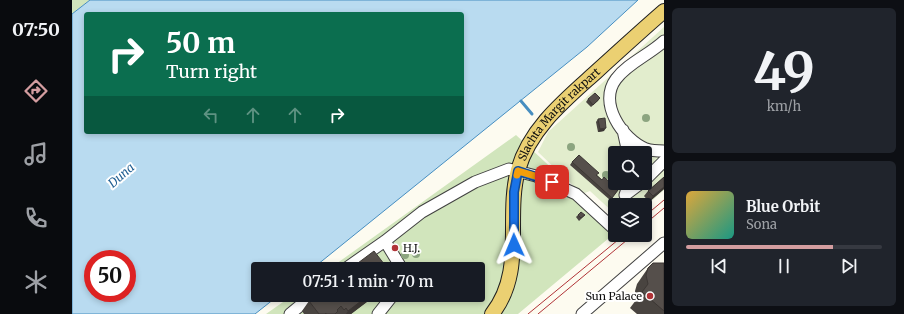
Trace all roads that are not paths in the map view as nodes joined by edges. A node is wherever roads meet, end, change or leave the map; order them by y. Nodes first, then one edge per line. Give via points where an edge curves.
1 (664, 11) edge
2 (664, 42) edge
3 (623, 130) junction
4 (626, 146) edge
5 (664, 151) edge
6 (664, 161) edge
7 (518, 171) junction
8 (652, 173) edge
9 (627, 190) edge
10 (632, 190) edge
11 (608, 223) edge
12 (385, 241) junction
13 (664, 243) edge
14 (648, 257) junction
15 (355, 262) edge
16 (398, 262) edge
17 (660, 266) edge
18 (305, 302) edge
19 (387, 302) edge
20 (290, 314) edge
21 (378, 314) edge
22 (492, 314) edge
23 (582, 314) edge

1 - 7 main road, Slachta Margit rakpart via 547,119 534,135
2 - 3 street via 615,80 610,91 610,103 614,117
3 - 4 street
3 - 5 street via 645,149
6 - 8 street
7 - 11 street via 552,182 576,194
7 - 12 street via 500,171 475,182 422,212
7 - 22 main road, Slachta Margit rakpart via 514,192 514,245 510,273 504,294
9 - 10 street via 625,195
12 - 15 street
12 - 16 street
13 - 14 street
14 - 17 street
14 - 23 street
18 - 20 street
19 - 21 street

